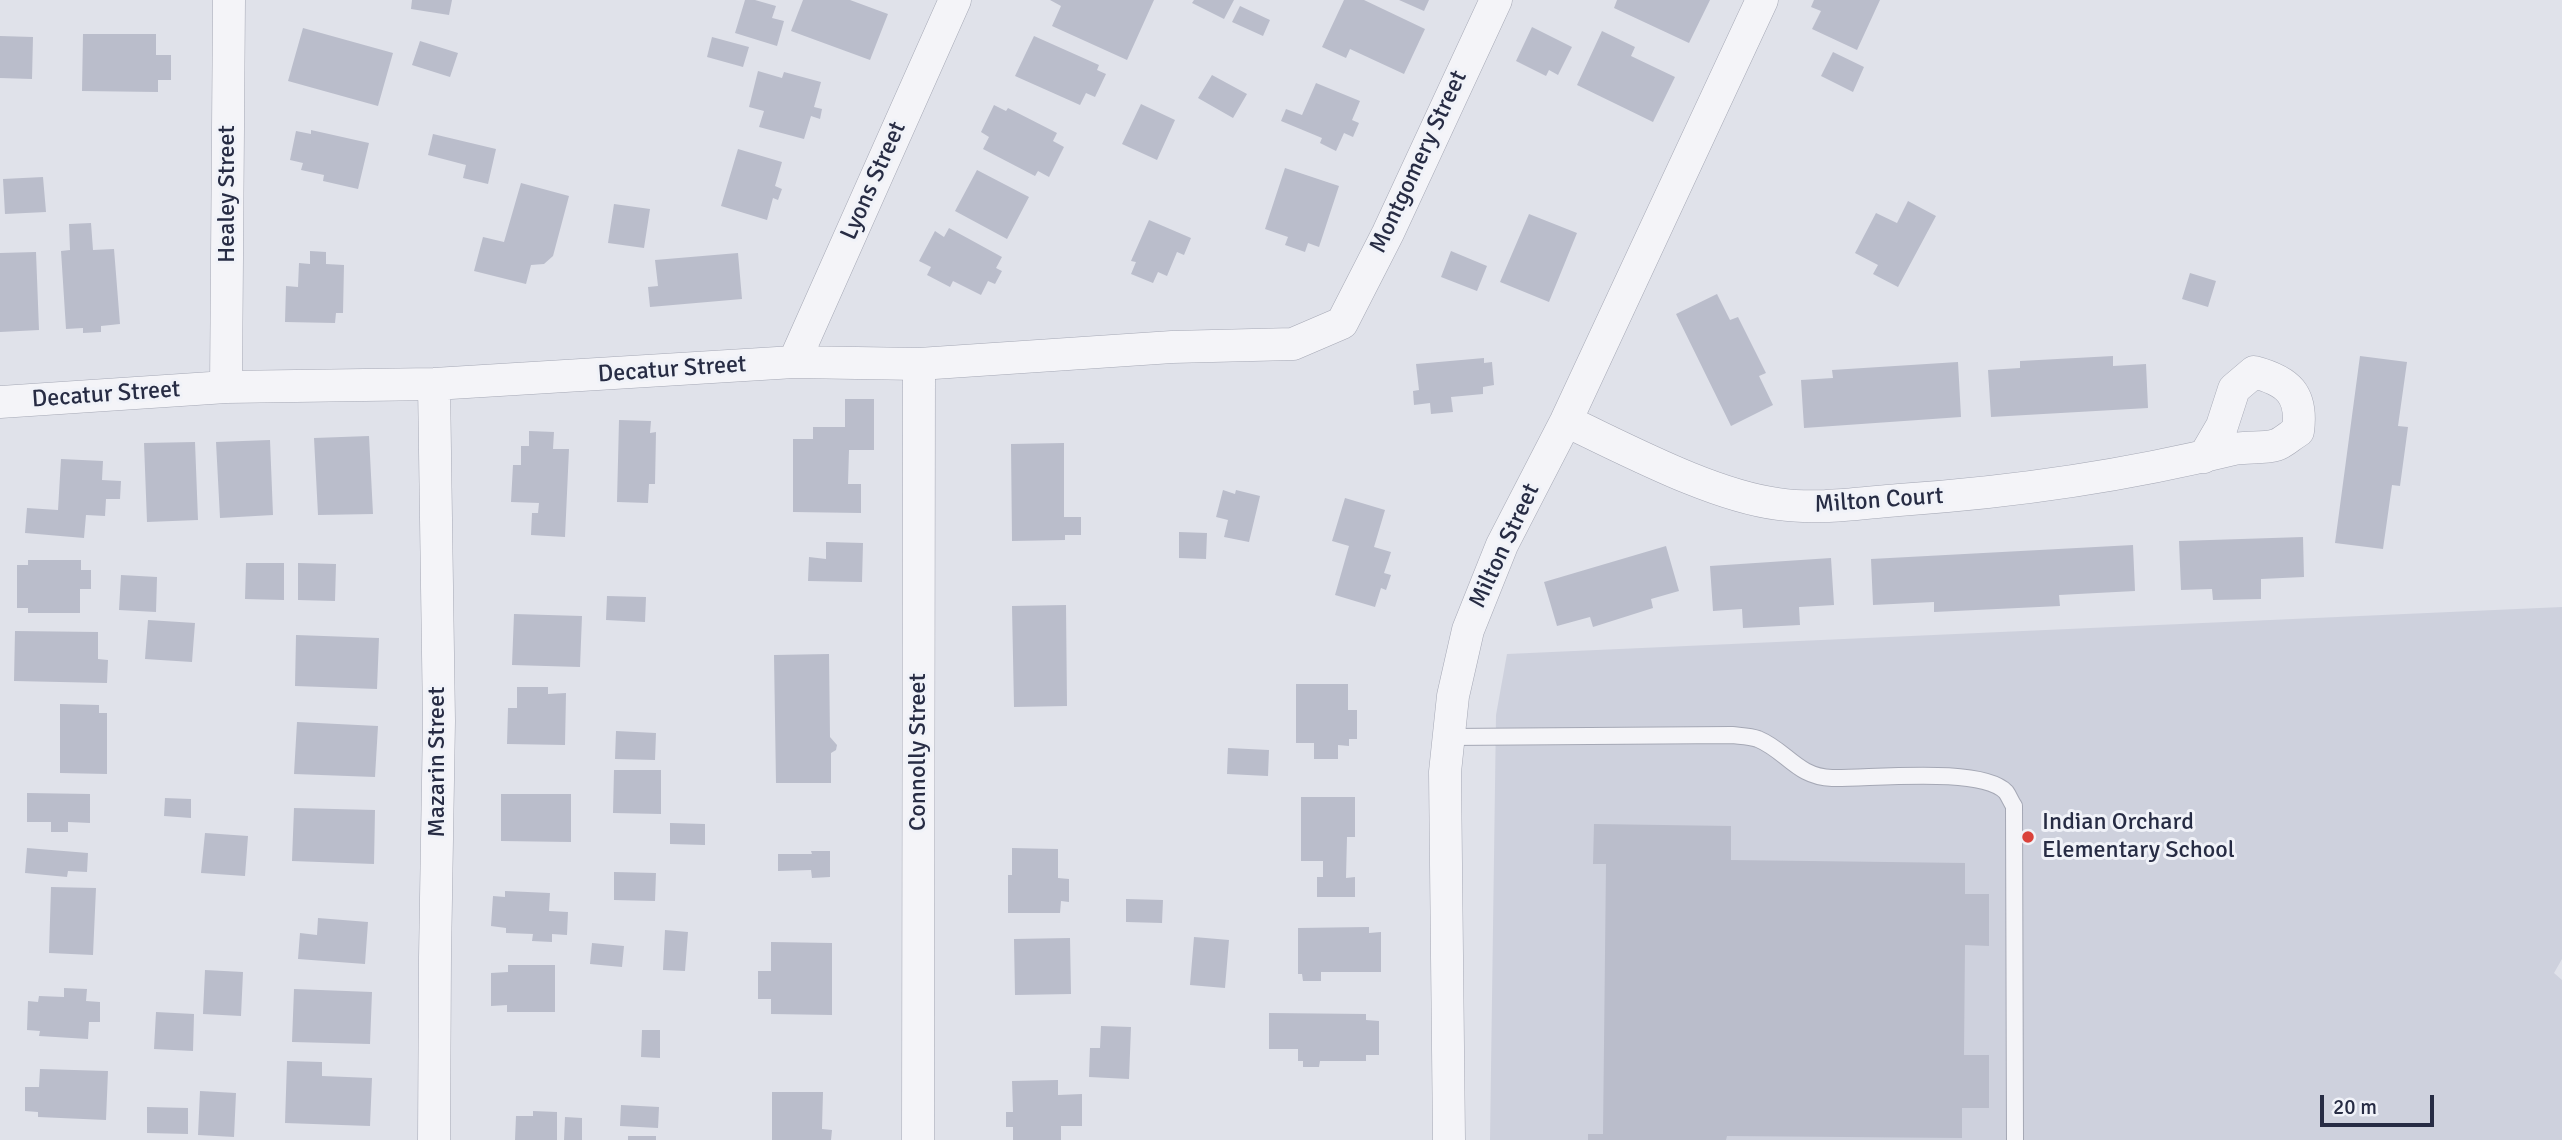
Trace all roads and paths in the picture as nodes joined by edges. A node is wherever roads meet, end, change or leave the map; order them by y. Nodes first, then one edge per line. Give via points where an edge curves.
1 (229, 0) edge
2 (955, 0) edge
3 (1496, 0) edge
4 (1762, 0) edge
5 (1340, 323) joint
6 (794, 362) junction
7 (919, 364) junction
8 (434, 384) junction
9 (226, 387) junction
10 (0, 402) edge
11 (1566, 421) junction
12 (2204, 457) dead end
13 (1448, 737) junction
14 (434, 1140) edge
15 (918, 1140) edge
16 (1449, 1140) edge
17 (2015, 1140) edge

1 - 9 street, Healey Street
2 - 6 street, Lyons Street
3 - 5 street, Montgomery Street via 1388,233
4 - 11 street, Milton Street
5 - 7 street, Decatur Street via 1293,344
6 - 7 street, Decatur Street
6 - 8 street, Decatur Street
7 - 15 street, Connolly Street
8 - 9 street, Decatur Street
8 - 14 street, Mazarin Street via 439,722
9 - 10 street, Decatur Street
11 - 12 street, Milton Court via 1699,481 1790,505 2027,489
11 - 13 street, Milton Street via 1478,601 1460,663
13 - 16 street, Milton Street
13 - 17 lane via 1731,735 1756,738 1802,771 1829,778 1968,777 2005,792 2014,806

